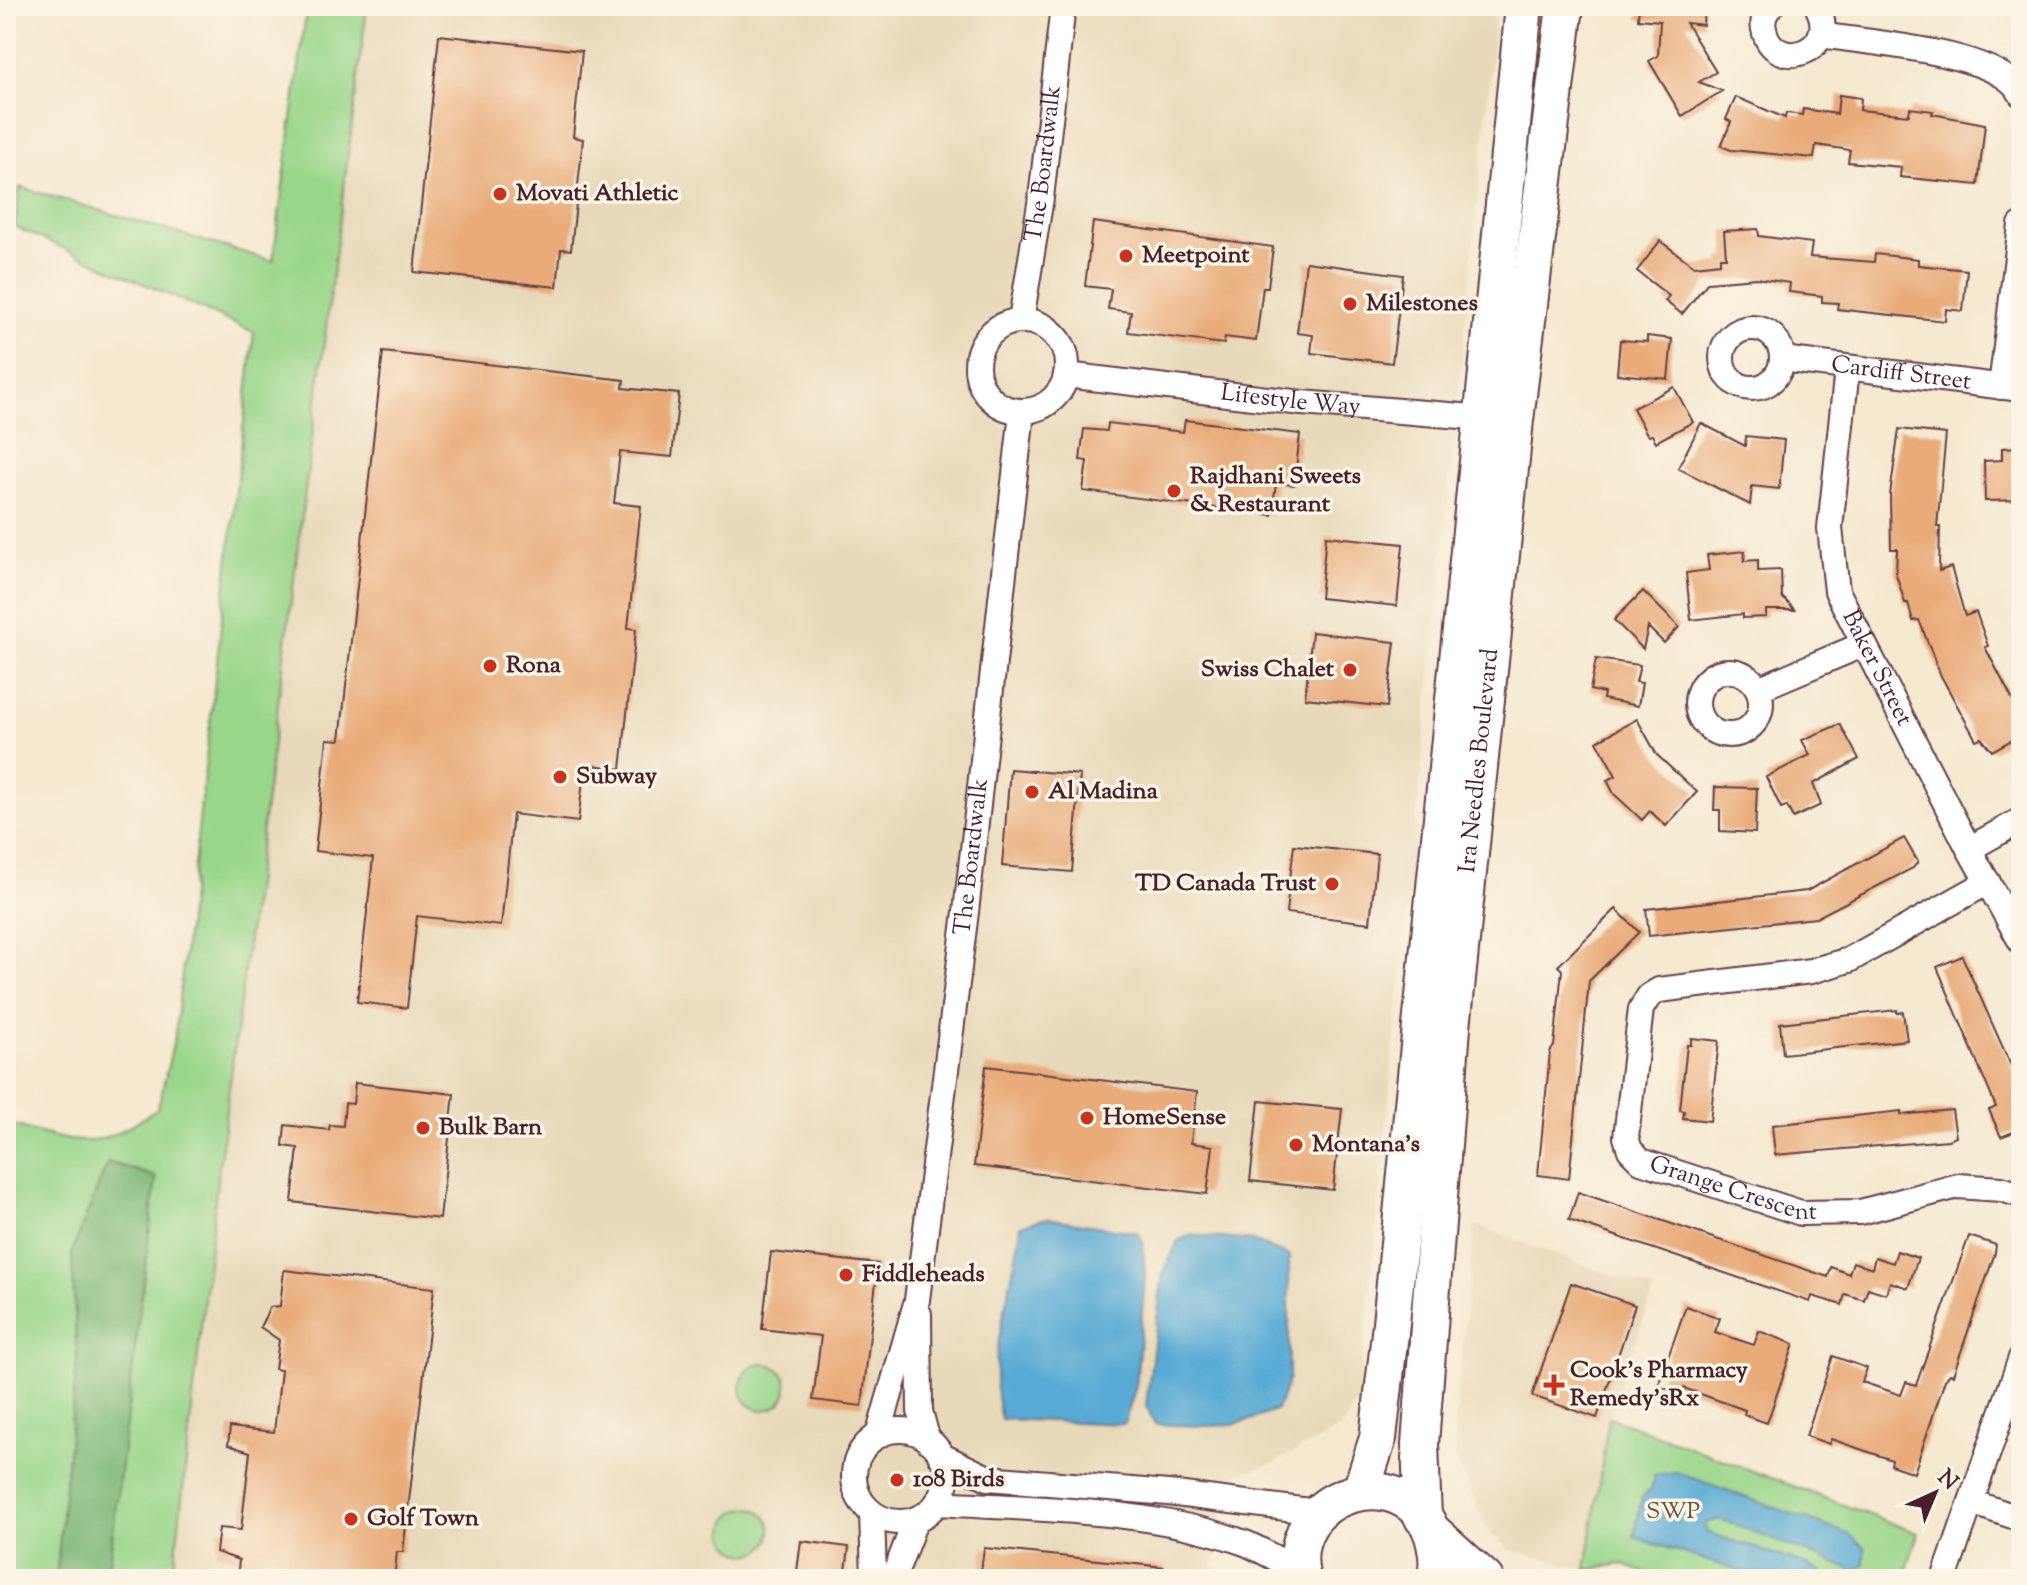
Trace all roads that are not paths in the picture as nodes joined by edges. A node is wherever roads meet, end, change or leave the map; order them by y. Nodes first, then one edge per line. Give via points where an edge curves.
1 (1063, 6) edge
2 (1524, 6) edge
3 (1565, 6) edge
4 (1771, 6) edge
5 (1817, 6) edge
6 (1821, 35) junction
7 (2021, 94) edge
8 (2021, 225) edge
9 (1021, 320) junction
10 (1782, 359) dead end
11 (1847, 369) junction
12 (1066, 375) junction
13 (2011, 388) edge
14 (1022, 412) junction
15 (1498, 419) junction
16 (1862, 645) junction
17 (1758, 689) dead end
18 (2021, 820) edge
19 (1969, 849) junction
20 (1988, 882) junction
21 (2021, 942) edge
22 (2021, 1195) edge
23 (917, 1300) junction
24 (2021, 1358) edge
25 (878, 1436) junction
26 (934, 1448) junction
27 (1361, 1491) junction
28 (1971, 1502) junction
29 (937, 1503) junction
30 (1318, 1512) junction
31 (872, 1513) junction
32 (916, 1519) junction
33 (2021, 1519) edge
34 (1427, 1524) junction
35 (1300, 1575) edge
36 (874, 1579) edge
37 (893, 1579) edge
38 (1435, 1579) edge
39 (1485, 1579) edge
40 (1944, 1579) edge

1 - 9 street, The Boardwalk
2 - 15 main road, Ira Needles Boulevard
3 - 15 main road, Ira Needles Boulevard
4 - 6 street via 1763,26 1773,48 1793,55 1806,52
5 - 6 street
6 - 7 street via 1984,65 2015,82
8 - 13 street
9 - 12 street via 1043,325 1056,336 1065,353
9 - 14 street via 990,333 976,363 987,395 1002,407
10 - 11 street, Cardiff Street
11 - 13 street, Cardiff Street
11 - 16 street, Baker Street via 1831,558 1837,591
12 - 14 street via 1054,398
12 - 15 street, Lifestyle Way
14 - 23 street, The Boardwalk
15 - 27 main road, Ira Needles Boulevard via 1378,1438
15 - 34 main road, Ira Needles Boulevard via 1430,1274 1420,1444
16 - 17 street
16 - 19 street, Baker Street
18 - 19 street
19 - 20 street, Baker Street
20 - 21 street, Baker Street
20 - 22 street, Grange Crescent via 1849,960 1811,971 1659,990 1649,996 1641,1009 1626,1137 1641,1161 1801,1213 1860,1212 1958,1186
23 - 25 street, The Boardwalk
23 - 26 street, The Boardwalk via 920,1411
24 - 28 street
25 - 26 street via 903,1431
25 - 31 street via 859,1455 854,1469 858,1495
26 - 29 street via 945,1481
26 - 30 street via 988,1478
27 - 30 main road
27 - 34 main road via 1395,1497
28 - 33 street
28 - 40 street
29 - 32 street
29 - 35 street via 1027,1505 1184,1527 1245,1544
30 - 35 main road via 1299,1550
31 - 32 street via 900,1522
31 - 36 street
32 - 37 street
34 - 38 main road, Ira Needles Boulevard via 1437,1550
34 - 39 main road

